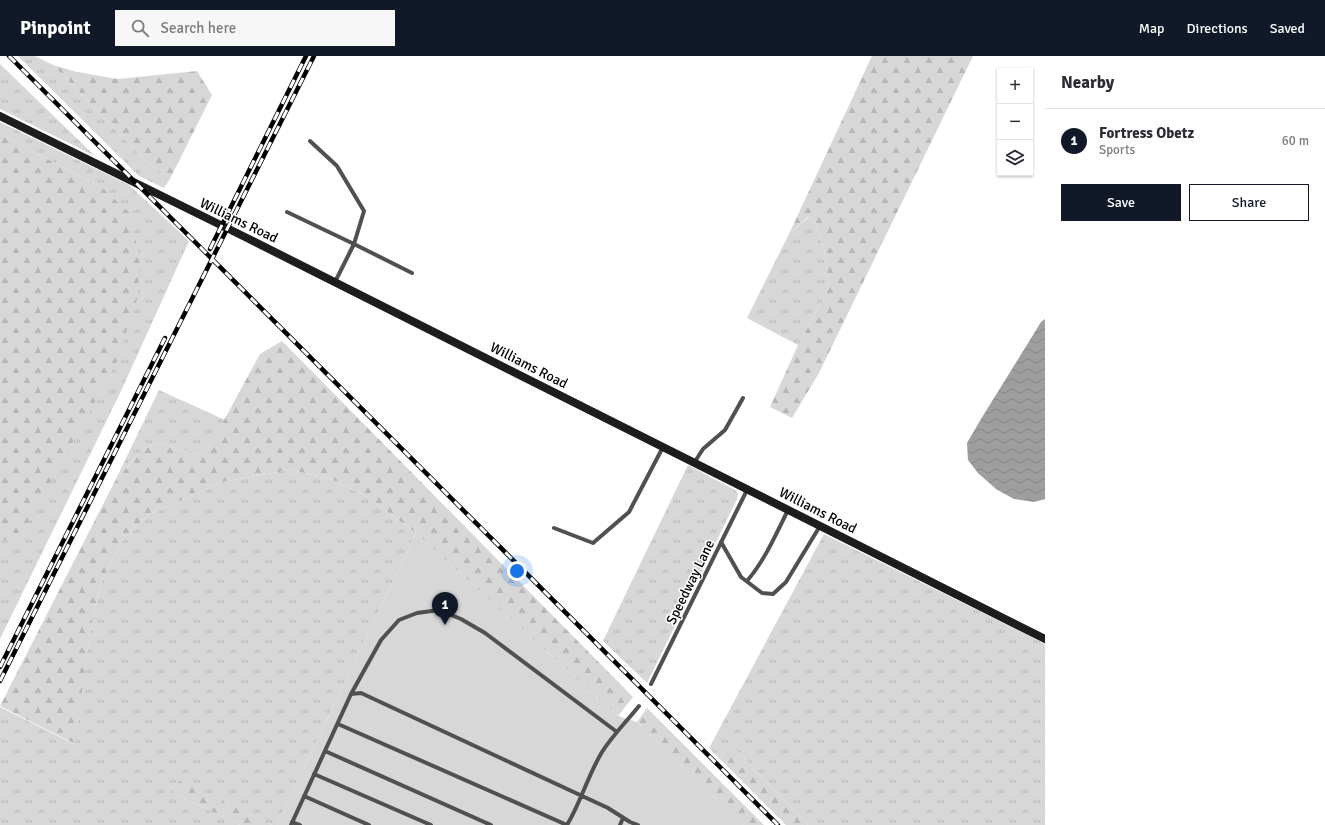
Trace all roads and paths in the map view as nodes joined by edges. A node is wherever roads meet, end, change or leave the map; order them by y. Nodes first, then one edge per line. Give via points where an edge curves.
1 (0, 116) edge
2 (310, 141) dead end
3 (287, 212) dead end
4 (354, 244) junction
5 (412, 273) dead end
6 (335, 282) junction
7 (744, 398) dead end
8 (663, 447) junction
9 (694, 463) junction
10 (748, 489) junction
11 (788, 510) junction
12 (820, 526) junction
13 (554, 528) dead end
14 (721, 542) junction
15 (747, 581) junction
16 (1045, 639) edge
17 (651, 684) dead end
18 (351, 694) junction
19 (639, 706) dead end
20 (338, 724) junction
21 (617, 732) junction
22 (325, 751) junction
23 (314, 774) junction
24 (304, 796) junction
25 (582, 796) junction
26 (623, 818) junction
27 (291, 823) edge
28 (300, 825) edge
29 (369, 825) edge
30 (431, 825) edge
31 (491, 825) edge
32 (567, 825) edge
33 (620, 825) edge
34 (638, 825) edge

1 - 6 main road, Williams Road
2 - 4 lane via 336,166 364,211
3 - 4 lane
4 - 5 lane
4 - 6 lane
6 - 8 main road, Williams Road
7 - 9 lane via 725,430 703,450
8 - 9 main road, Williams Road
8 - 13 lane via 629,512 593,544
9 - 10 main road, Williams Road
10 - 11 main road, Williams Road
10 - 14 lane, Speedway Lane
11 - 12 main road, Williams Road
11 - 15 lane via 760,563
12 - 15 lane via 786,582 773,594 762,593
12 - 16 main road, Williams Road
14 - 15 lane
14 - 17 lane, Speedway Lane
18 - 20 lane
18 - 21 lane via 381,640 399,620 417,613 439,610 485,633
18 - 25 lane via 361,694
19 - 21 lane
20 - 22 lane
20 - 32 lane
21 - 25 lane via 603,751
22 - 23 lane
22 - 31 lane
23 - 24 lane
23 - 30 lane
24 - 27 lane
24 - 29 lane
25 - 26 lane
25 - 32 lane
26 - 33 lane
26 - 34 lane
27 - 28 lane

